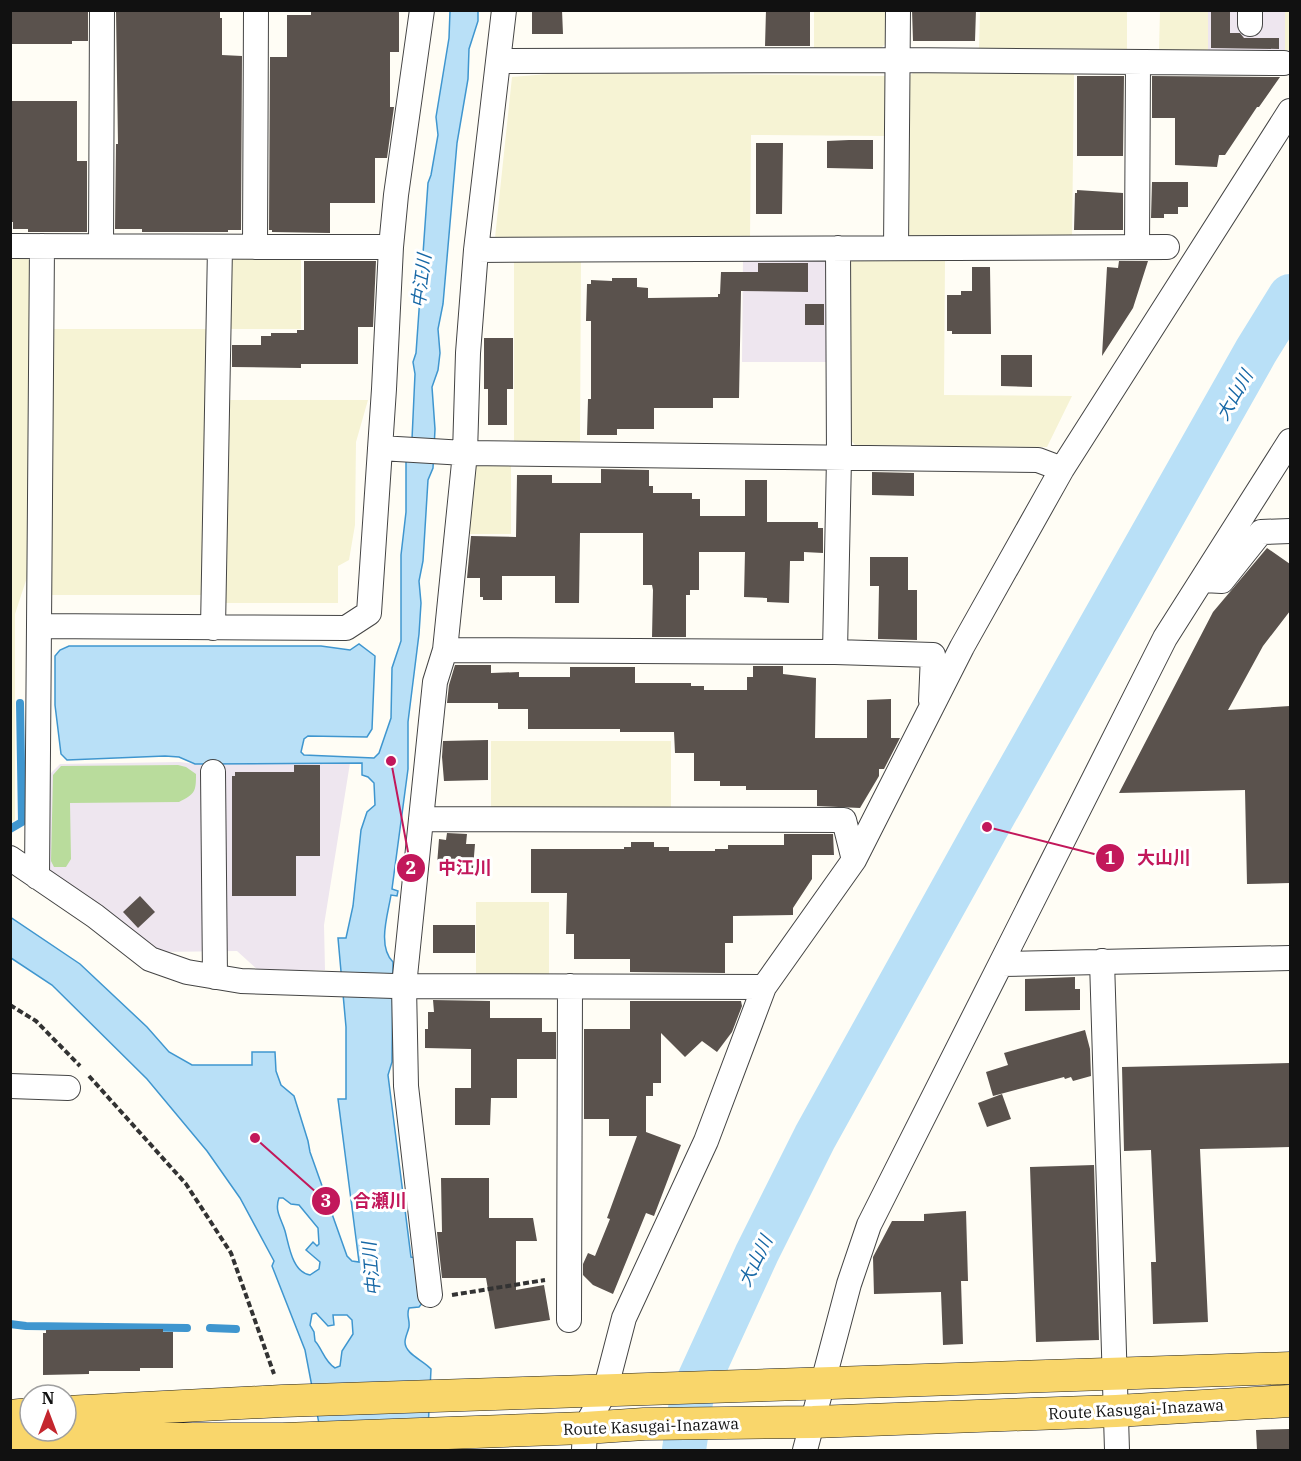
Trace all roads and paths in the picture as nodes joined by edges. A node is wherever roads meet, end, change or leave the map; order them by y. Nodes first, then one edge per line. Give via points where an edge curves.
1 (102, 10) edge
2 (256, 10) edge
3 (422, 10) edge
4 (504, 10) edge
5 (898, 10) edge
6 (898, 60) junction
7 (498, 62) junction
8 (1138, 62) junction
9 (1284, 63) dead end
10 (1290, 111) edge
11 (10, 246) edge
12 (42, 246) junction
13 (101, 246) junction
14 (220, 247) junction
15 (255, 247) junction
16 (1137, 247) junction
17 (1167, 247) dead end
18 (391, 248) junction
19 (838, 248) junction
20 (896, 248) junction
21 (476, 250) junction
22 (1290, 441) edge
23 (381, 448) junction
24 (464, 453) junction
25 (839, 458) junction
26 (1062, 469) junction
27 (1290, 531) edge
28 (1203, 580) junction
29 (39, 626) junction
30 (213, 627) junction
31 (445, 650) junction
32 (835, 652) junction
33 (930, 714) junction
34 (213, 772) dead end
35 (421, 819) junction
36 (10, 858) edge
37 (854, 860) junction
38 (37, 878) junction
39 (1290, 958) edge
40 (1102, 961) junction
41 (1002, 964) junction
42 (215, 977) junction
43 (399, 986) junction
44 (570, 986) junction
45 (764, 987) junction
46 (10, 1005) edge
47 (10, 1086) edge
48 (68, 1088) dead end
49 (569, 1275) junction
50 (430, 1295) joint
51 (569, 1320) dead end
52 (1290, 1368) edge
53 (1115, 1374) junction
54 (824, 1383) junction
55 (605, 1390) junction
56 (277, 1401) junction
57 (1290, 1401) edge
58 (78, 1411) edge
59 (1116, 1411) junction
60 (809, 1436) edge
61 (584, 1439) edge
62 (10, 1444) edge
63 (1117, 1450) edge

1 - 13 street
2 - 15 street
3 - 18 street
4 - 7 street
5 - 6 street
6 - 7 street
6 - 8 street
6 - 20 street
7 - 21 street
8 - 9 street
8 - 16 street
10 - 26 street
11 - 12 street
12 - 13 street
12 - 29 street
13 - 14 street
14 - 15 street
14 - 30 street
15 - 18 street
16 - 17 street
16 - 20 street
18 - 23 street
19 - 20 street
19 - 21 street
19 - 25 street
21 - 24 street
22 - 28 street
23 - 24 street
23 - 30 street via 369,613 346,628
24 - 25 street
24 - 31 street
25 - 26 street via 1038,460
25 - 32 street
26 - 33 street via 962,647
27 - 28 street via 1261,532 1222,581
28 - 41 street via 1165,638
29 - 30 street
29 - 38 street
31 - 32 street
31 - 35 street via 435,682
32 - 33 street via 933,655
33 - 37 street
34 - 42 street
35 - 37 street via 844,820
35 - 43 street
36 - 38 street
37 - 45 street
38 - 42 street via 150,959
39 - 40 street
40 - 41 street
40 - 53 street
41 - 54 street via 869,1225 849,1284
42 - 43 street
43 - 44 street
43 - 50 street via 405,1086
44 - 45 street
44 - 49 street
45 - 55 street via 706,1141 624,1318
46 - 56 path via 36,1021 186,1184 231,1253 274,1373
47 - 48 street
49 - 50 path via 441,1297
49 - 51 street
52 - 53 main road, Route Kasugai-Inazawa
53 - 54 main road, Route Kasugai-Inazawa
53 - 59 street
54 - 55 main road, Route Kasugai-Inazawa
54 - 60 street
55 - 56 main road, Route Kasugai-Inazawa
55 - 61 street
56 - 58 main road, Route Kasugai-Inazawa
57 - 59 main road, Route Kasugai-Inazawa
59 - 60 main road, Route Kasugai-Inazawa
59 - 63 street
60 - 61 main road, Route Kasugai-Inazawa via 644,1424
61 - 62 main road, Route Kasugai-Inazawa via 540,1429

